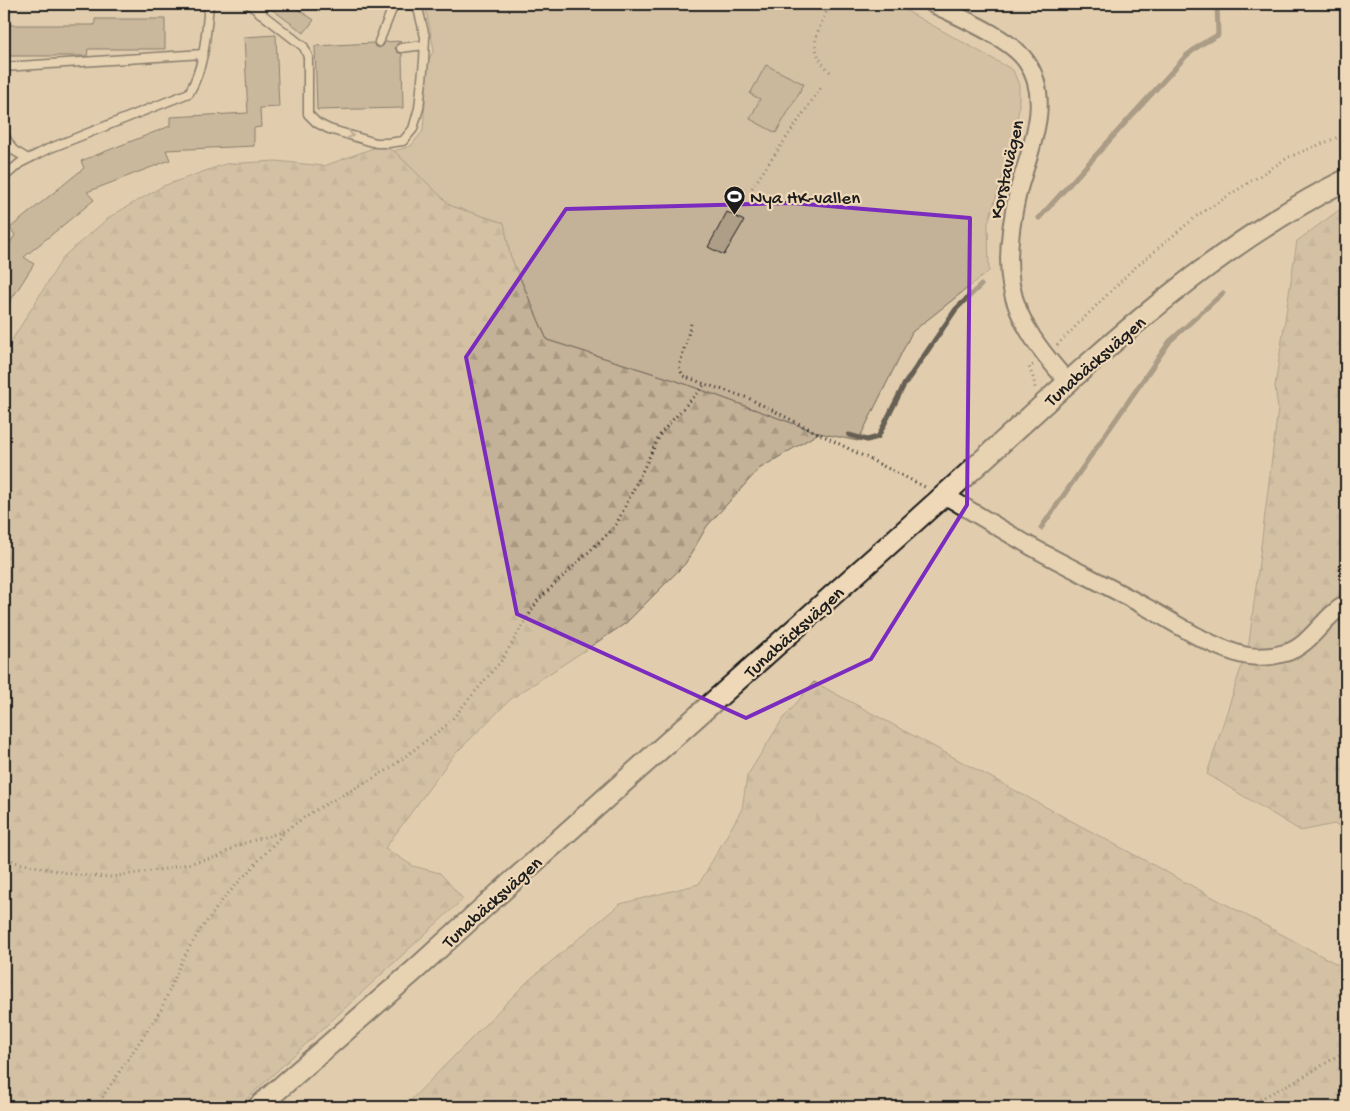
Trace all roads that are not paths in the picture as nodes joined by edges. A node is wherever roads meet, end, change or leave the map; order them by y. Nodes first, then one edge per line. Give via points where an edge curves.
1 (209, 4) edge
2 (249, 4) edge
3 (266, 4) edge
4 (394, 4) edge
5 (417, 4) edge
6 (933, 4) edge
7 (963, 10) edge
8 (260, 13) junction
9 (379, 42) dead end
10 (424, 46) junction
11 (401, 48) dead end
12 (203, 54) junction
13 (4, 67) edge
14 (4, 135) edge
15 (28, 159) junction
16 (4, 177) edge
17 (1346, 180) edge
18 (1068, 382) junction
19 (944, 495) junction
20 (1346, 604) edge
21 (258, 1107) edge

1 - 12 lane
2 - 8 lane
3 - 8 lane
4 - 9 lane
5 - 10 lane
6 - 7 street, Korstavägen
7 - 18 street, Korstavägen via 1015,49 1026,60 1034,76 1039,112 1018,192 1008,261 1020,315 1045,356
8 -> 10 lane via 304,47 308,57 308,114 329,129 376,143 402,141 413,129 419,108
10 - 11 lane
12 - 13 lane
12 - 15 lane via 198,78 189,93
14 - 15 lane via 12,150
15 - 16 lane
17 - 18 street, Tunabäcksvägen via 1311,197 1254,233 1188,280
18 - 19 street, Tunabäcksvägen
19 - 20 street via 1200,638 1245,656 1286,653 1301,646
19 - 21 street, Tunabäcksvägen

